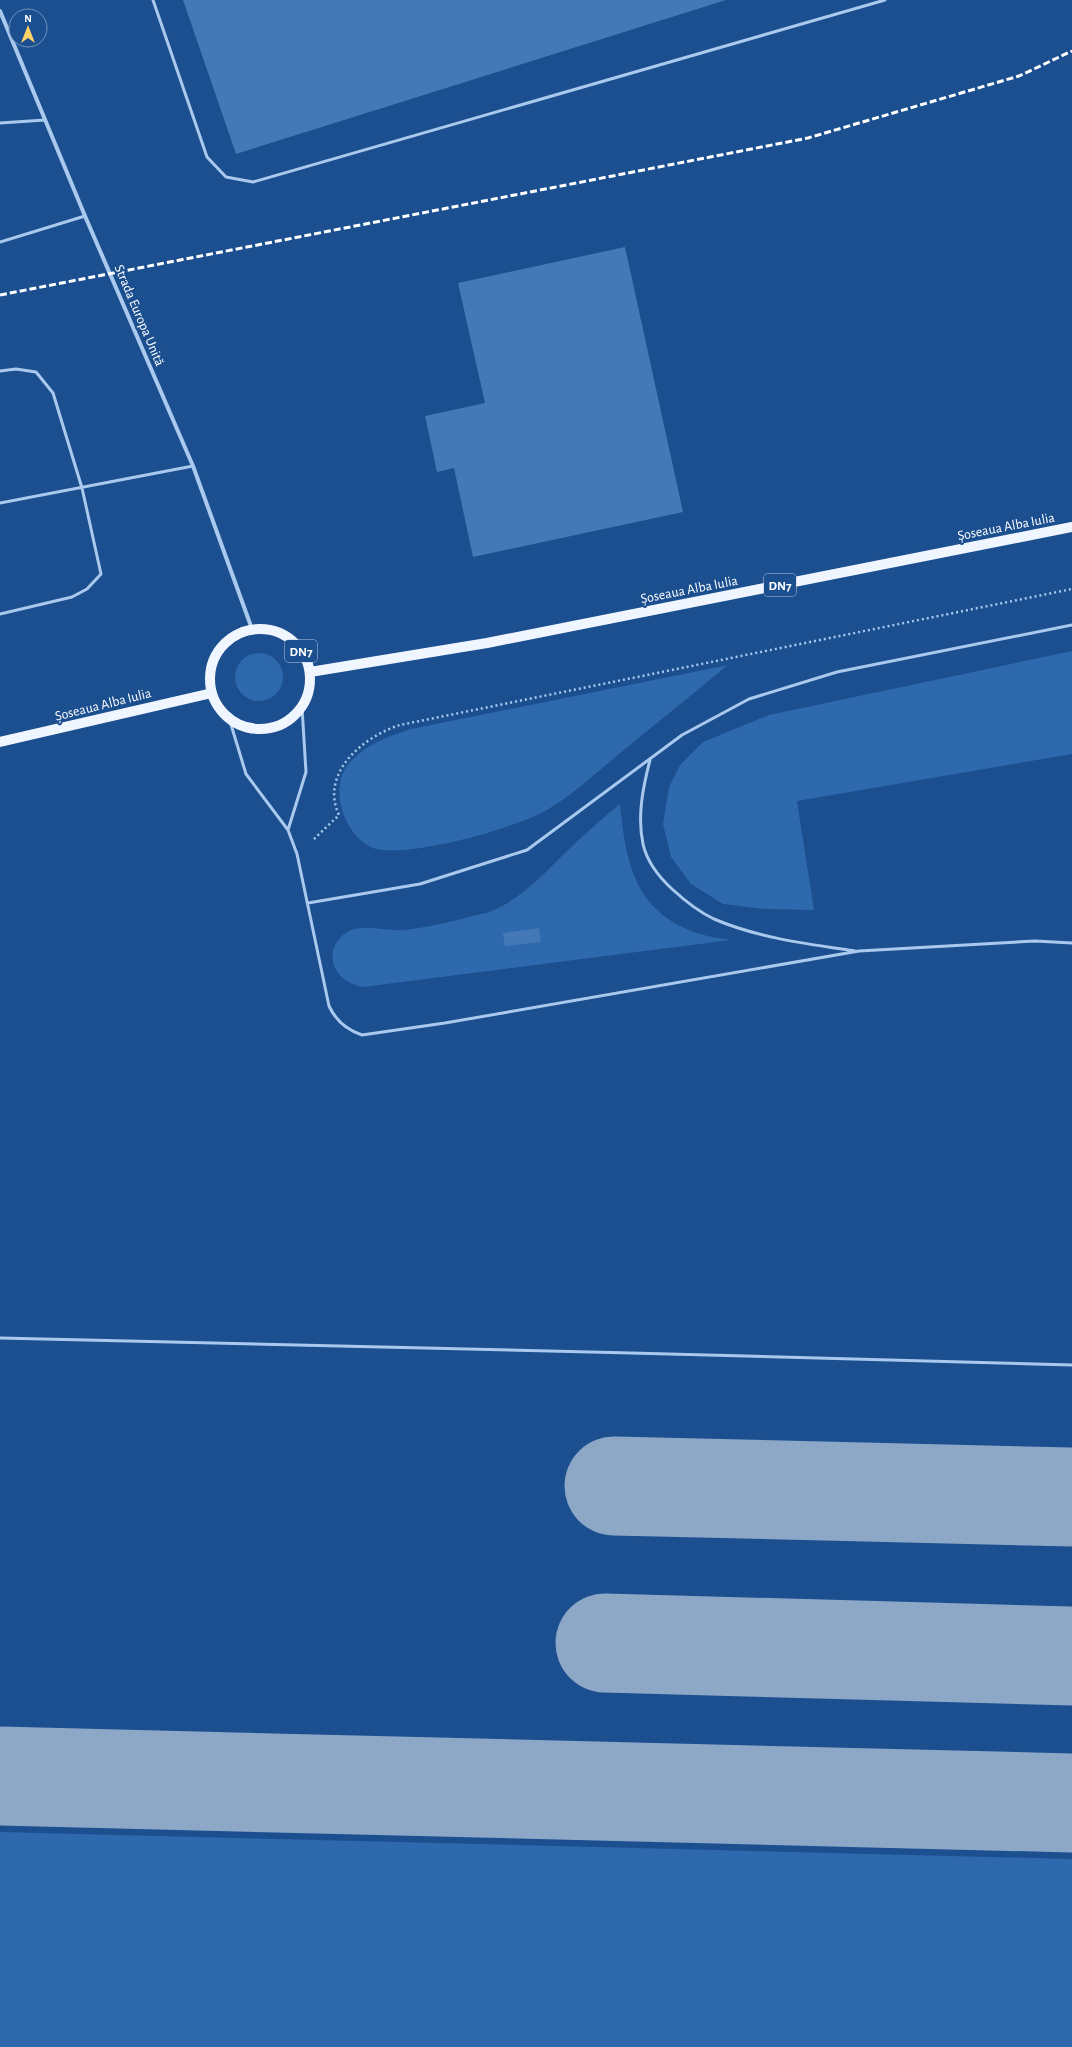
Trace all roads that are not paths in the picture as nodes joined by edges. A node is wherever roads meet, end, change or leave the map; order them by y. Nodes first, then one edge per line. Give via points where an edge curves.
1 (153, 0) edge
2 (885, 0) edge
3 (0, 11) edge
4 (45, 120) junction
5 (0, 123) edge
6 (85, 216) junction
7 (0, 242) edge
8 (0, 371) edge
9 (193, 466) junction
10 (82, 488) junction
11 (0, 503) edge
12 (1072, 527) edge
13 (0, 609) edge
14 (0, 614) edge
15 (1072, 625) edge
16 (252, 629) junction
17 (310, 672) junction
18 (212, 693) junction
19 (302, 707) junction
20 (229, 718) junction
21 (0, 742) edge
22 (650, 760) junction
23 (288, 830) junction
24 (308, 903) junction
25 (1072, 943) edge
26 (859, 951) junction
27 (0, 1338) edge
28 (1072, 1366) edge

1 - 2 lane via 208,157 226,177 253,182
3 - 4 street, Strada Europa Unită
4 - 5 lane
4 - 6 street, Strada Europa Unită
6 - 7 lane
6 - 9 street, Strada Europa Unită
8 - 10 lane via 16,368 36,372 53,393
9 - 10 lane
9 - 16 street, Strada Europa Unită
10 - 11 lane
10 - 14 lane via 100,574 87,590 72,598
12 - 17 main road, Șoseaua Alba Iulia / DN7 via 488,643
13 - 14 lane
15 - 22 lane via 837,672 749,699 682,735
16 - 17 main road, DN7 via 268,629 283,634 296,644 305,657
16 - 18 main road, DN7 via 236,635 222,645 214,660 210,676
17 - 19 main road, DN7 via 309,690
18 - 20 main road, DN7 via 218,707
18 - 21 main road, Șoseaua Alba Iulia
19 - 20 main road, DN7 via 287,721 268,728 247,728
19 - 23 lane via 306,772
20 - 23 lane via 246,774
22 - 24 lane via 526,850 420,884
22 - 26 lane via 640,818 643,845 652,866 669,886 713,918 764,935 817,946
23 - 24 lane via 297,854
24 - 26 lane via 329,1006 342,1024 351,1031 362,1034 445,1024
25 - 26 lane via 1035,941
27 - 28 lane

